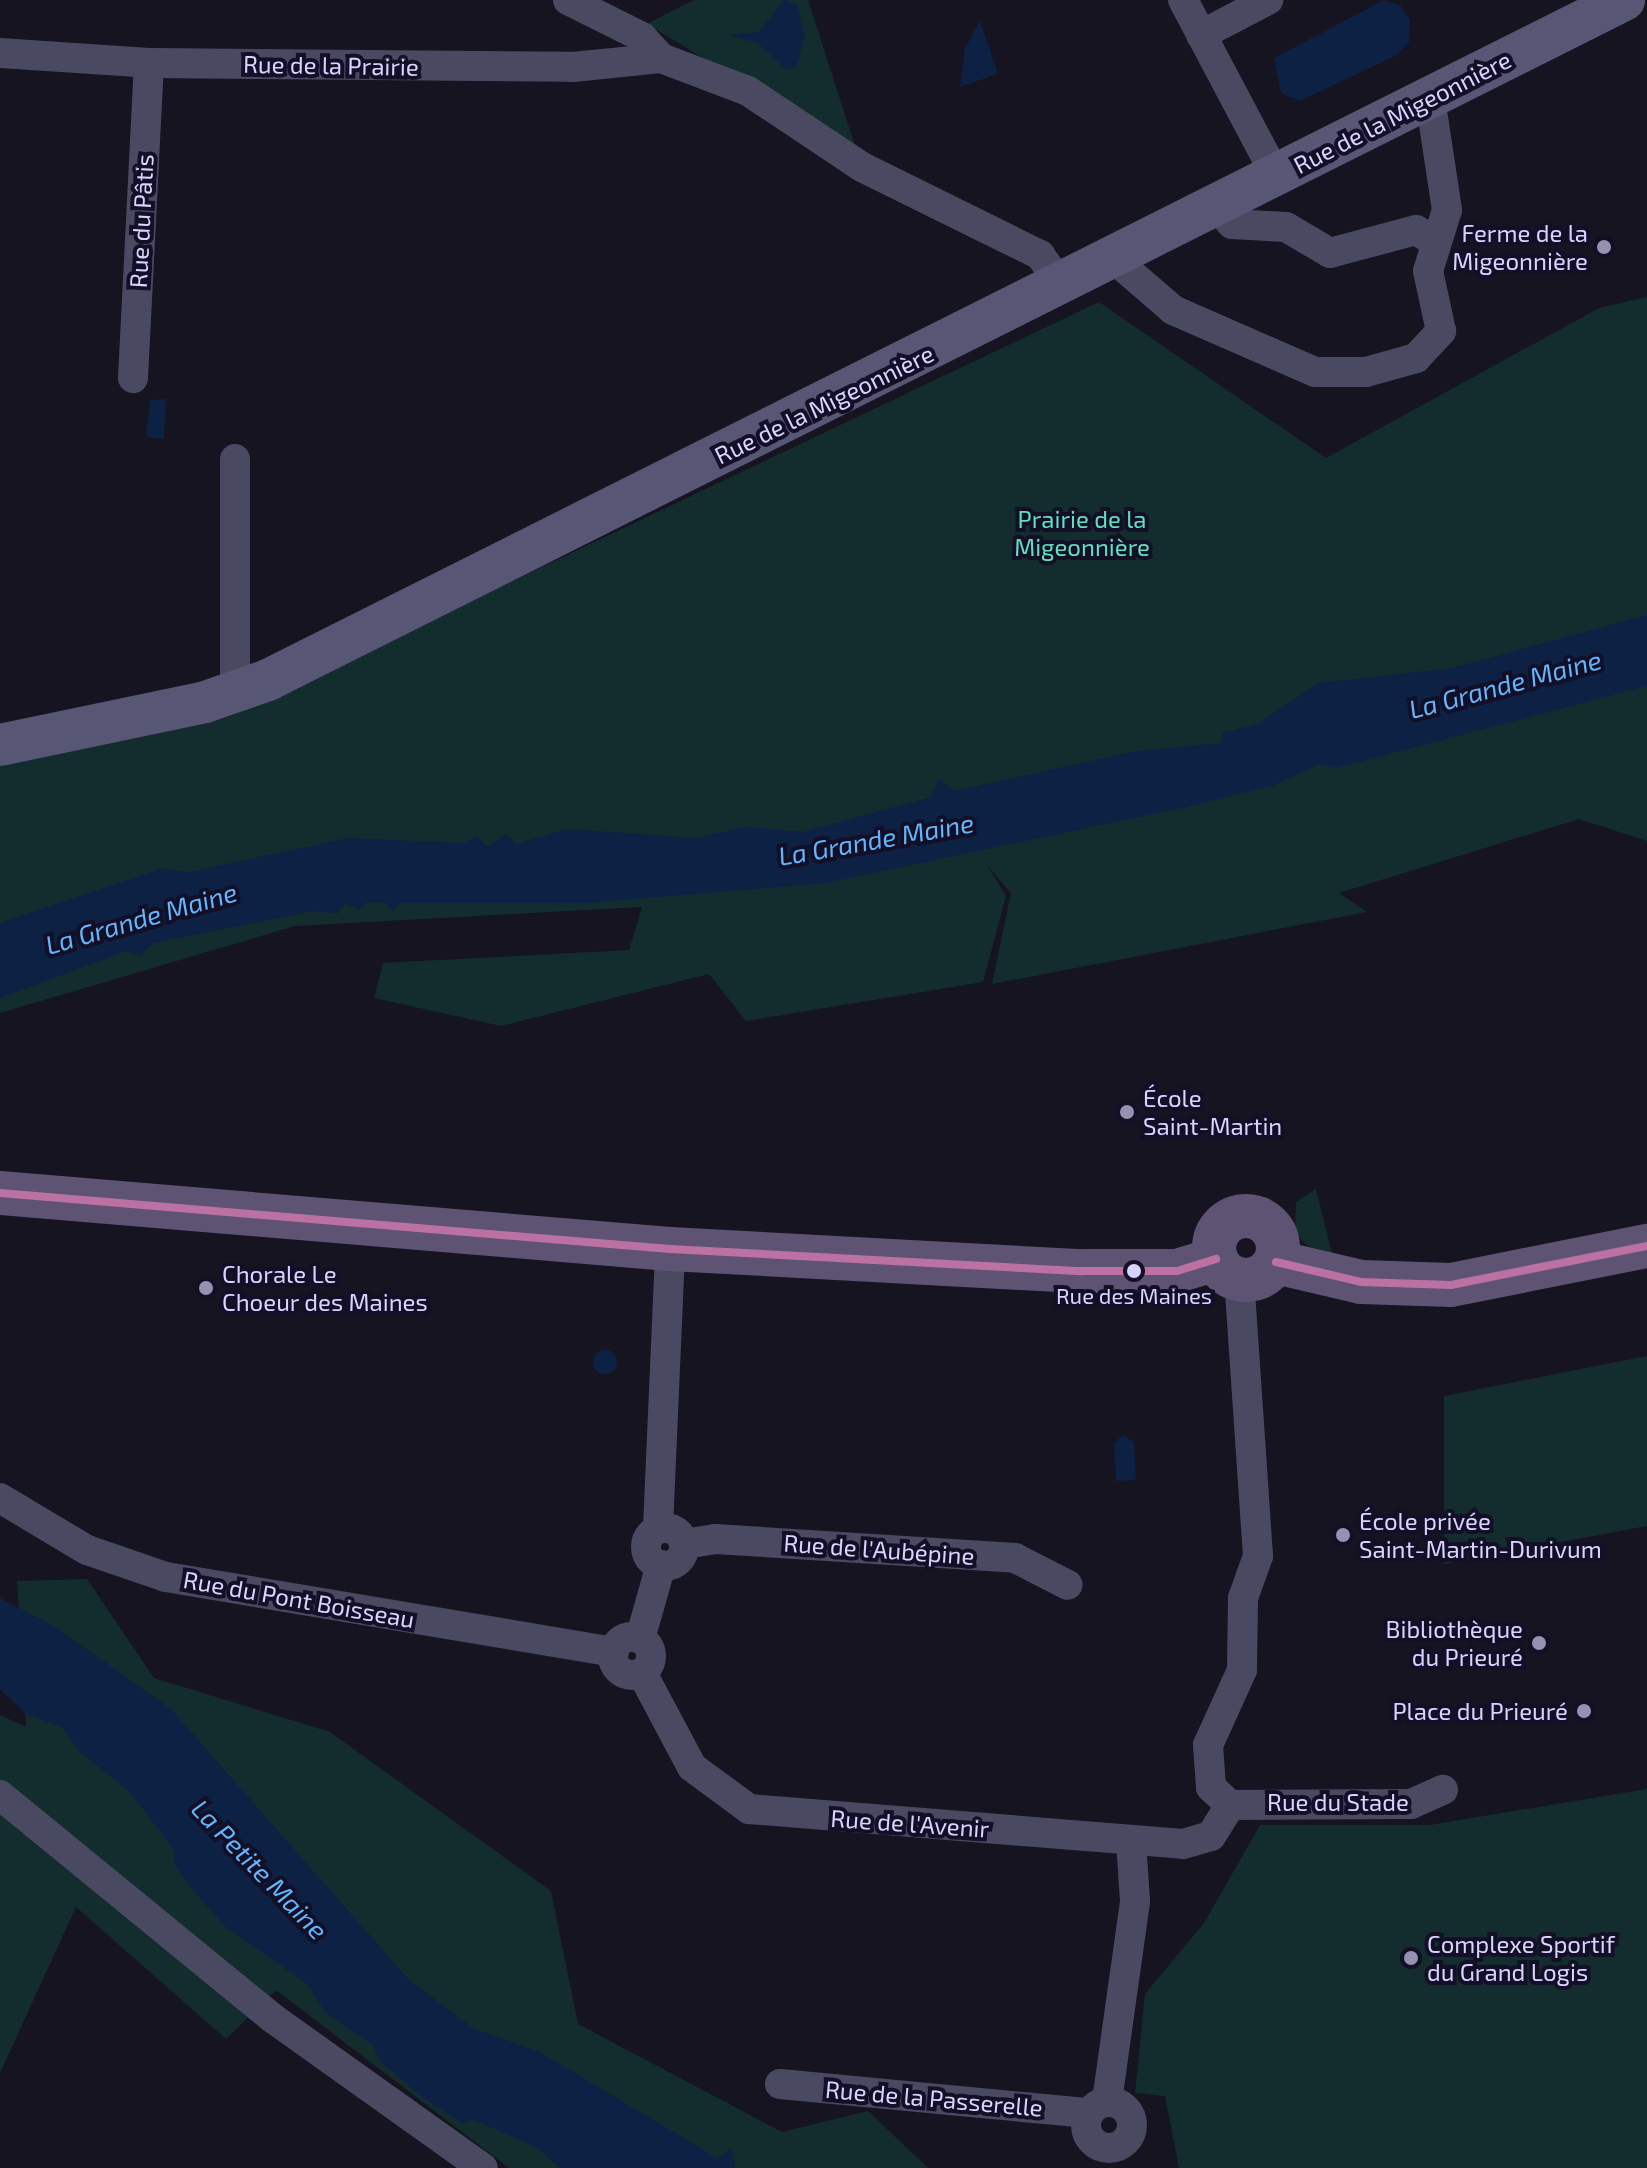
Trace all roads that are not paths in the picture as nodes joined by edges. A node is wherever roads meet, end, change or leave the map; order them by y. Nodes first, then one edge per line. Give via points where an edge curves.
1 (568, 0) edge
2 (1183, 0) edge
3 (1268, 0) edge
4 (1624, 0) edge
5 (1201, 35) junction
6 (0, 53) edge
7 (661, 58) junction
8 (149, 63) junction
9 (1430, 97) junction
10 (1276, 176) junction
11 (1216, 207) junction
12 (1435, 242) junction
13 (1114, 259) junction
14 (1062, 286) junction
15 (133, 378) dead end
16 (235, 459) dead end
17 (235, 693) junction
18 (0, 745) edge
19 (1, 1194) edge
20 (1647, 1246) edge
21 (670, 1249) junction
22 (1244, 1267) junction
23 (0, 1498) edge
24 (658, 1528) junction
25 (684, 1544) junction
26 (661, 1565) junction
27 (1068, 1585) dead end
28 (627, 1646) junction
29 (1443, 1790) dead end
30 (0, 1795) edge
31 (1230, 1805) junction
32 (1131, 1840) junction
33 (780, 2084) dead end
34 (483, 2168) edge

1 - 7 street via 642,37
2 - 5 street
3 - 5 street
4 - 9 street, Rue de la Migeonnière
5 - 10 street
6 - 8 street, Rue de la Prairie
7 - 8 street, Rue de la Prairie via 573,67
7 - 14 street via 748,91 862,167 1040,255
8 - 15 street, Rue du Pâtis
9 - 10 street, Rue de la Migeonnière
9 - 12 street via 1447,210
10 - 11 street, Rue de la Migeonnière
11 - 12 street via 1232,224 1286,227 1330,253 1416,230
11 - 13 street, Rue de la Migeonnière
12 - 13 street via 1428,271 1440,322 1436,345 1392,368 1366,372 1315,372 1213,332 1143,291
13 - 14 street, Rue de la Migeonnière
14 - 17 street, Rue de la Migeonnière
16 - 17 street
17 - 18 street, Rue de la Migeonnière
19 - 21 main road
20 - 22 main road via 1451,1285 1361,1282
21 - 22 main road via 1081,1271
21 - 24 street
22 - 31 street via 1258,1556 1243,1598 1242,1670 1208,1745 1211,1787
23 - 28 street, Rue du Pont Boisseau via 87,1550 166,1577
24 - 25 street via 675,1530
24 - 26 street via 646,1551
25 - 26 street via 678,1561
25 - 27 street, Rue de l'Aubépine via 715,1539 1015,1558
26 - 28 street
28 - 32 street, Rue de l'Avenir via 621,1672 642,1673 692,1767 749,1809
29 - 31 street, Rue du Stade via 1411,1804
30 - 34 street via 271,2017
31 - 32 street, Rue de l'Avenir via 1211,1836 1183,1844
32 - 33 street, Rue de la Passerelle via 1135,1901 1098,2107

